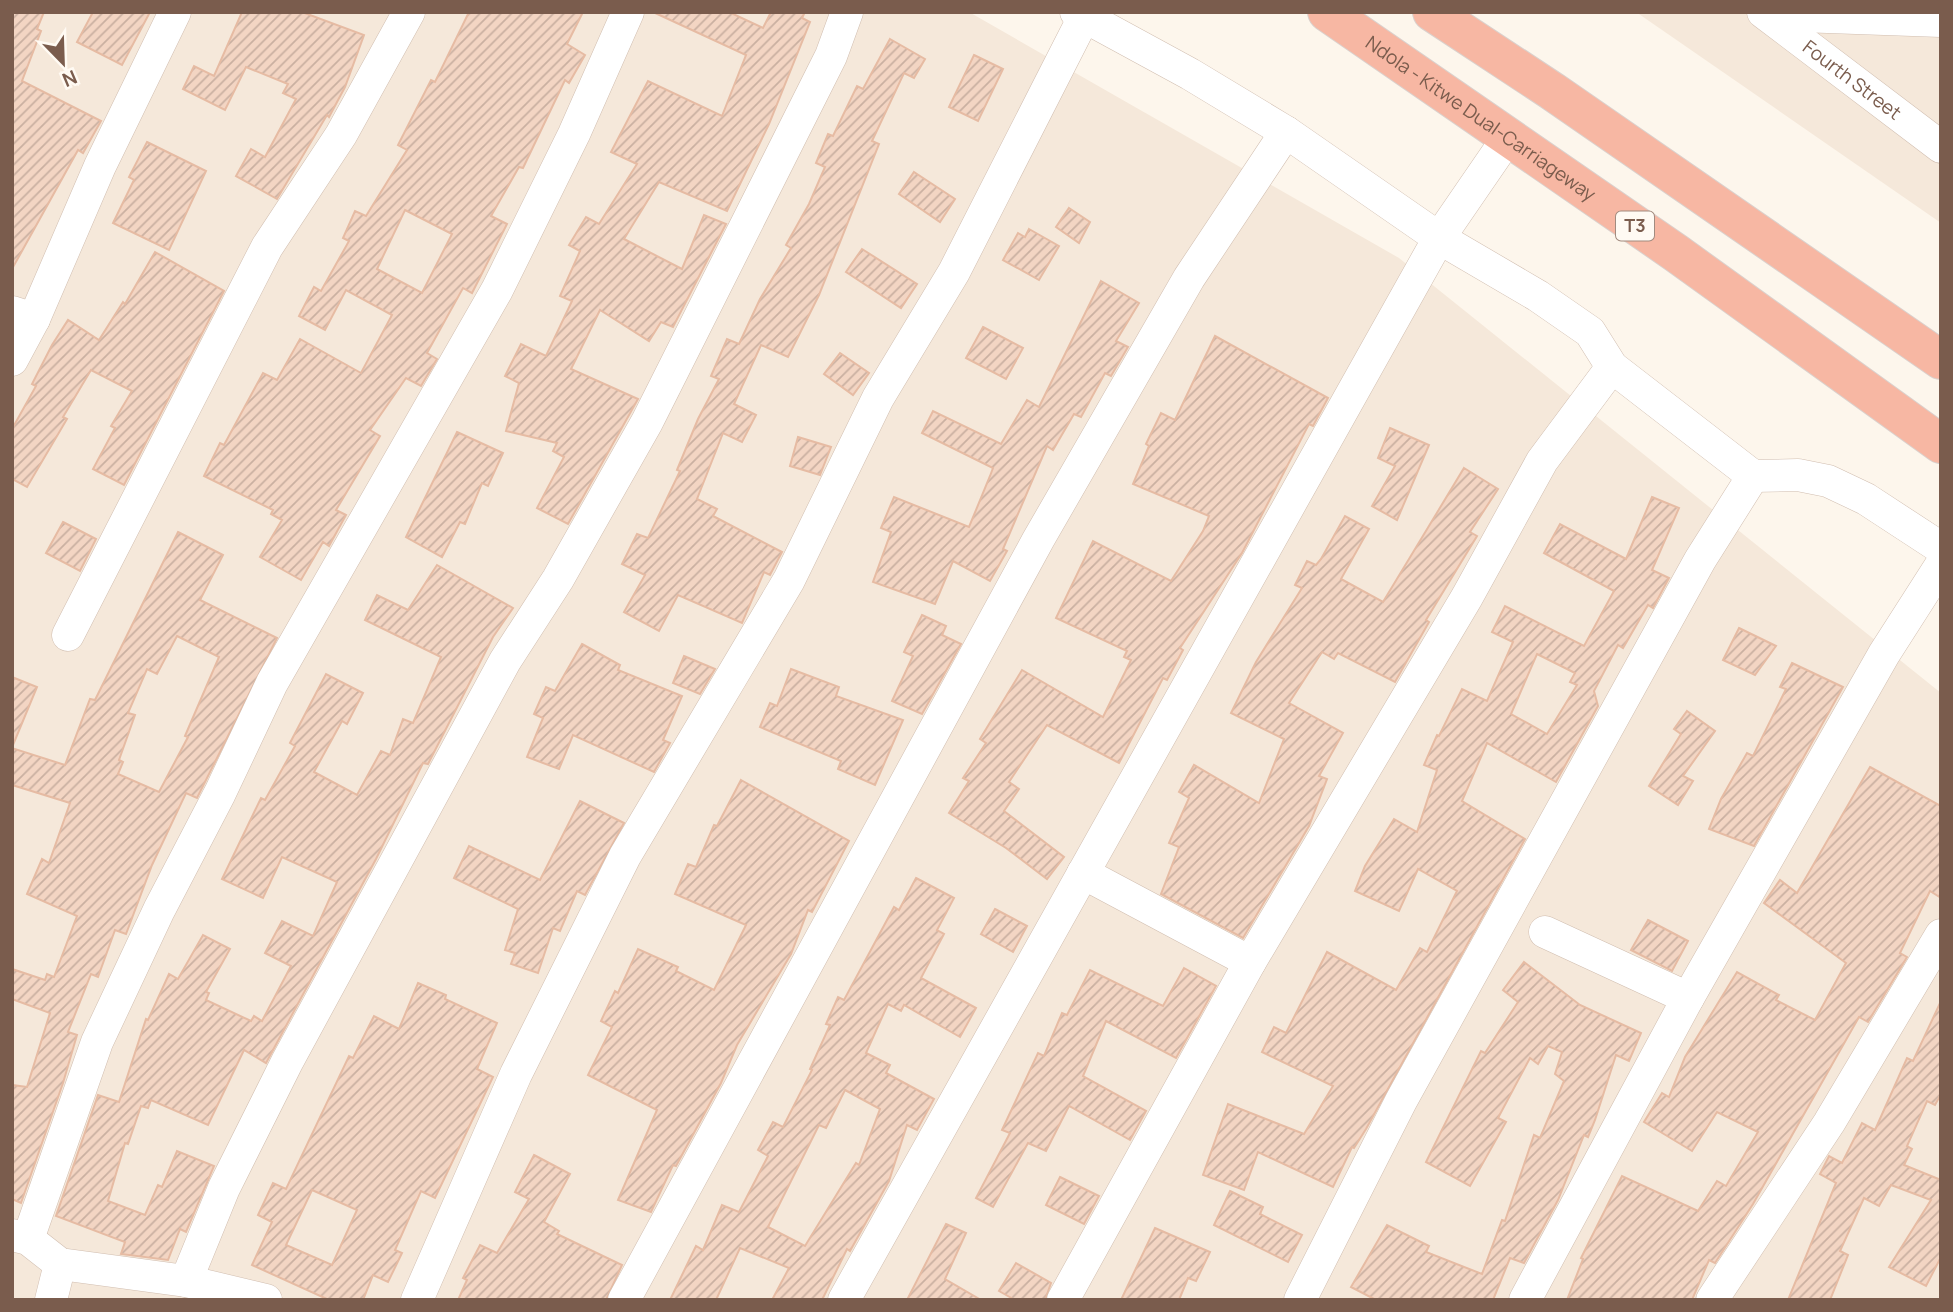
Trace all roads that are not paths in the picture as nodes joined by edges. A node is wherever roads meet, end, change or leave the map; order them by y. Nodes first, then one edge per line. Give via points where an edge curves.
1 (174, 12) edge
2 (409, 12) edge
3 (628, 12) edge
4 (847, 12) edge
5 (1327, 12) edge
6 (1432, 12) edge
7 (1766, 14) edge
8 (1080, 15) edge
9 (1941, 21) edge
10 (1286, 132) junction
11 (1507, 139) junction
12 (1941, 147) edge
13 (1440, 237) junction
14 (23, 316) edge
15 (12, 360) edge
16 (1941, 360) edge
17 (1612, 367) junction
18 (1941, 444) edge
19 (1753, 476) junction
20 (1941, 548) edge
21 (1941, 565) edge
22 (68, 635) dead end
23 (1083, 873) junction
24 (1545, 932) dead end
25 (1941, 935) edge
26 (1250, 962) junction
27 (1688, 998) junction
28 (20, 1237) edge
29 (60, 1264) junction
30 (186, 1281) junction
31 (230, 1295) edge
32 (51, 1300) edge
33 (266, 1300) edge
34 (417, 1300) edge
35 (624, 1300) edge
36 (844, 1300) edge
37 (1063, 1300) edge
38 (1300, 1300) edge
39 (1525, 1300) edge
40 (1712, 1300) edge

1 - 14 street
2 - 22 street via 341,135 267,247
3 - 28 street via 497,290 272,682 97,1042
4 - 30 street via 831,56 647,422 505,662 293,1050 224,1188
5 - 11 highway, Ndola - Kitwe Dual-Carriageway / T3
6 - 16 highway
7 - 9 street
7 - 12 street, Fourth Street
8 - 10 street
8 - 34 street via 954,272 878,398 789,580 625,856 516,1074
10 - 13 street
10 - 35 street via 1189,278 1038,540
11 - 13 street
11 - 18 highway, Ndola - Kitwe Dual-Carriageway / T3 via 1676,253
13 - 17 street via 1590,332
13 - 23 street
14 - 15 street
17 - 19 street
17 - 26 street via 1542,461
19 - 20 street via 1798,475 1828,481 1866,499
19 - 38 street via 1700,561 1401,1101
21 - 27 street via 1884,654
23 - 26 street
23 - 36 street
24 - 27 street
25 - 40 street via 1829,1123
26 - 37 street
27 - 39 street
28 - 29 street
29 - 30 street
29 - 32 street
30 - 31 street
31 - 33 street

